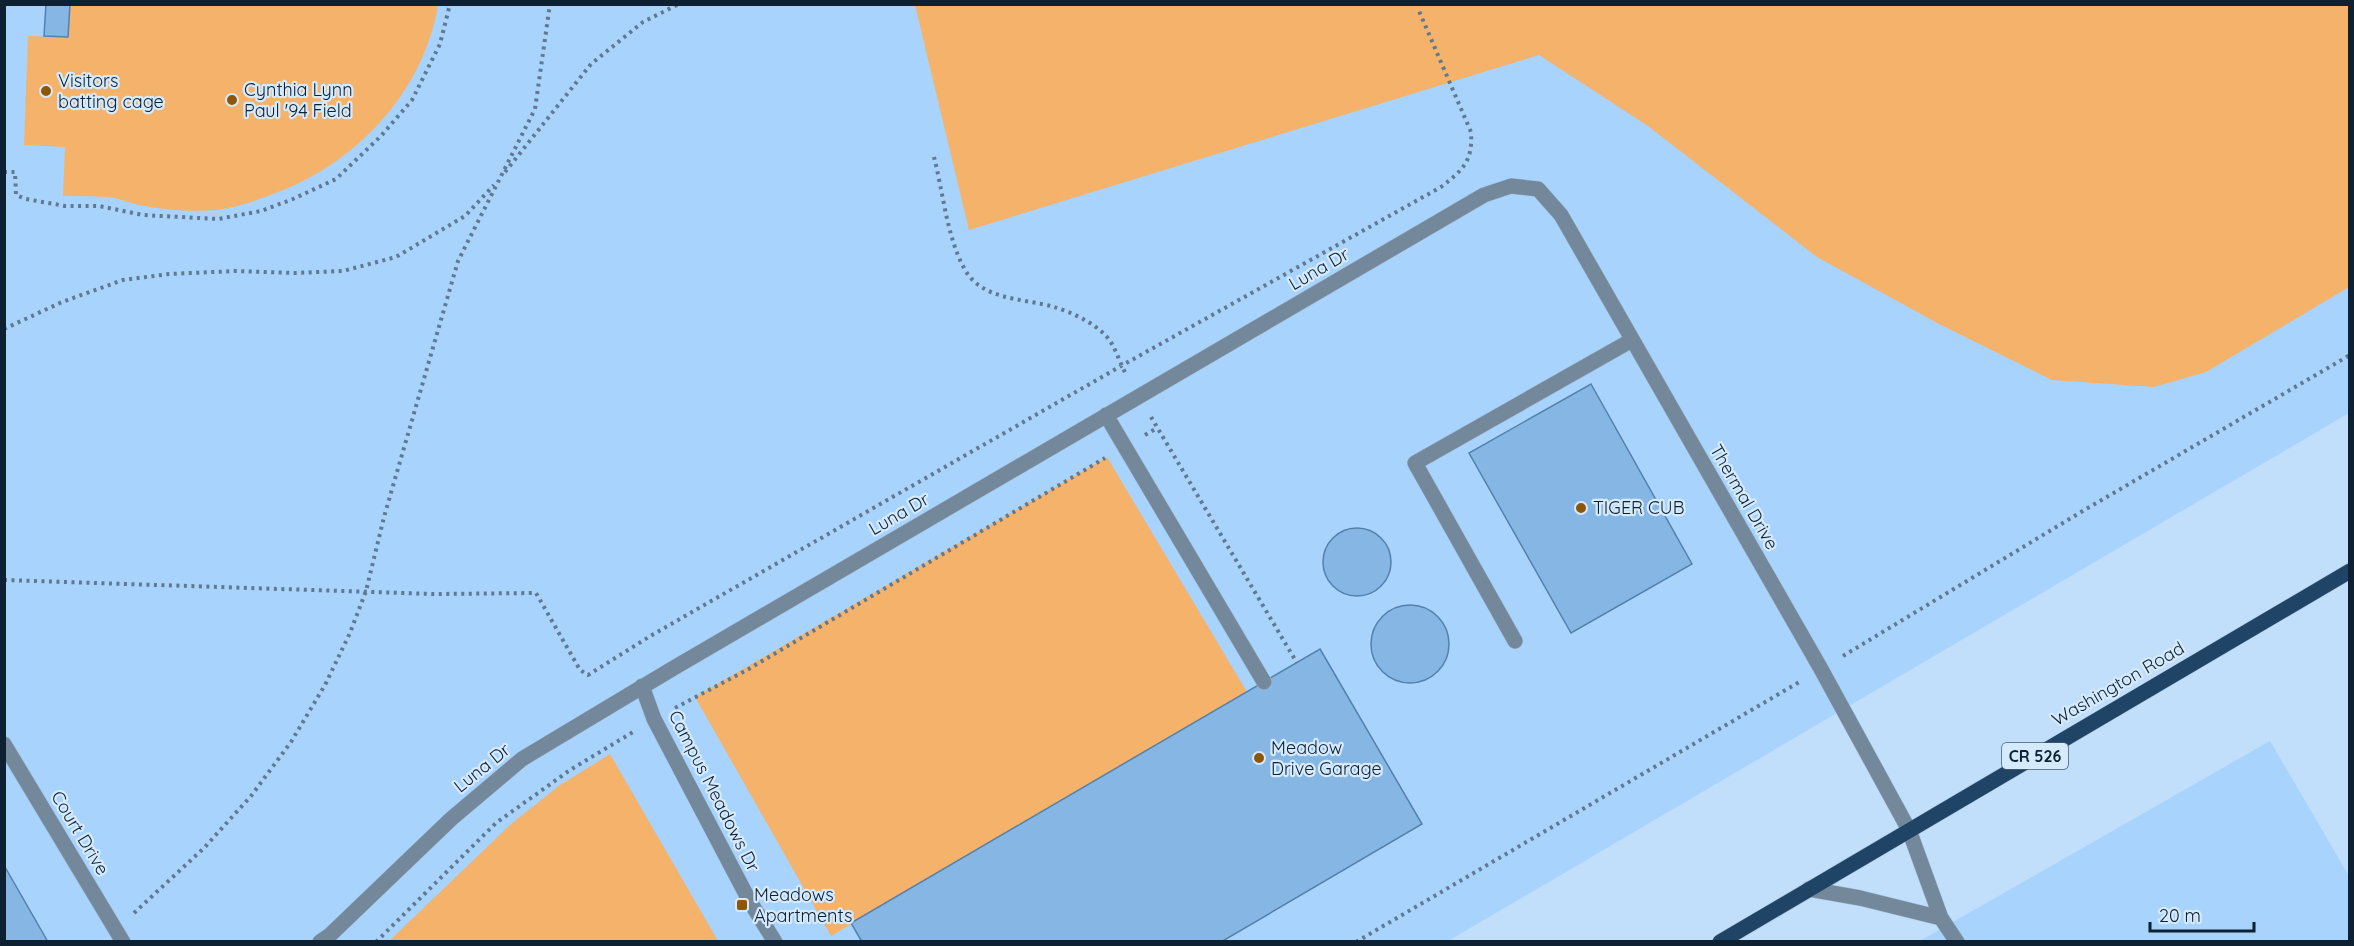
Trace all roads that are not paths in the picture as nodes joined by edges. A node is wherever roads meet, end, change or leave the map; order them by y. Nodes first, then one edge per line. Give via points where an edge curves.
1 (1538, 189) joint
2 (1632, 340) junction
3 (1106, 415) junction
4 (2349, 571) edge
5 (1515, 641) dead end
6 (1264, 682) dead end
7 (642, 686) junction
8 (4, 744) edge
9 (1909, 830) junction
10 (1809, 889) junction
11 (1941, 918) junction
12 (119, 936) edge
13 (320, 942) edge
14 (775, 942) edge
15 (1720, 942) edge
16 (1958, 942) edge

1 - 2 street, Thermal Drive via 1561,215
1 - 3 street, Luna Dr via 1511,186 1484,195
2 - 5 street via 1415,463
2 - 9 street, Thermal Drive
3 - 6 street
3 - 7 street, Luna Dr
4 - 9 main road, Washington Road / CR 526
7 - 13 street, Luna Dr via 522,759 451,819
7 - 14 street, Campus Meadows Dr via 654,719
8 - 12 street, Court Drive
9 - 10 main road, Washington Road / CR 526
9 - 11 street, Thermal Drive
10 - 11 street
10 - 15 main road, Washington Road / CR 526
11 - 16 street, Thermal Drive

